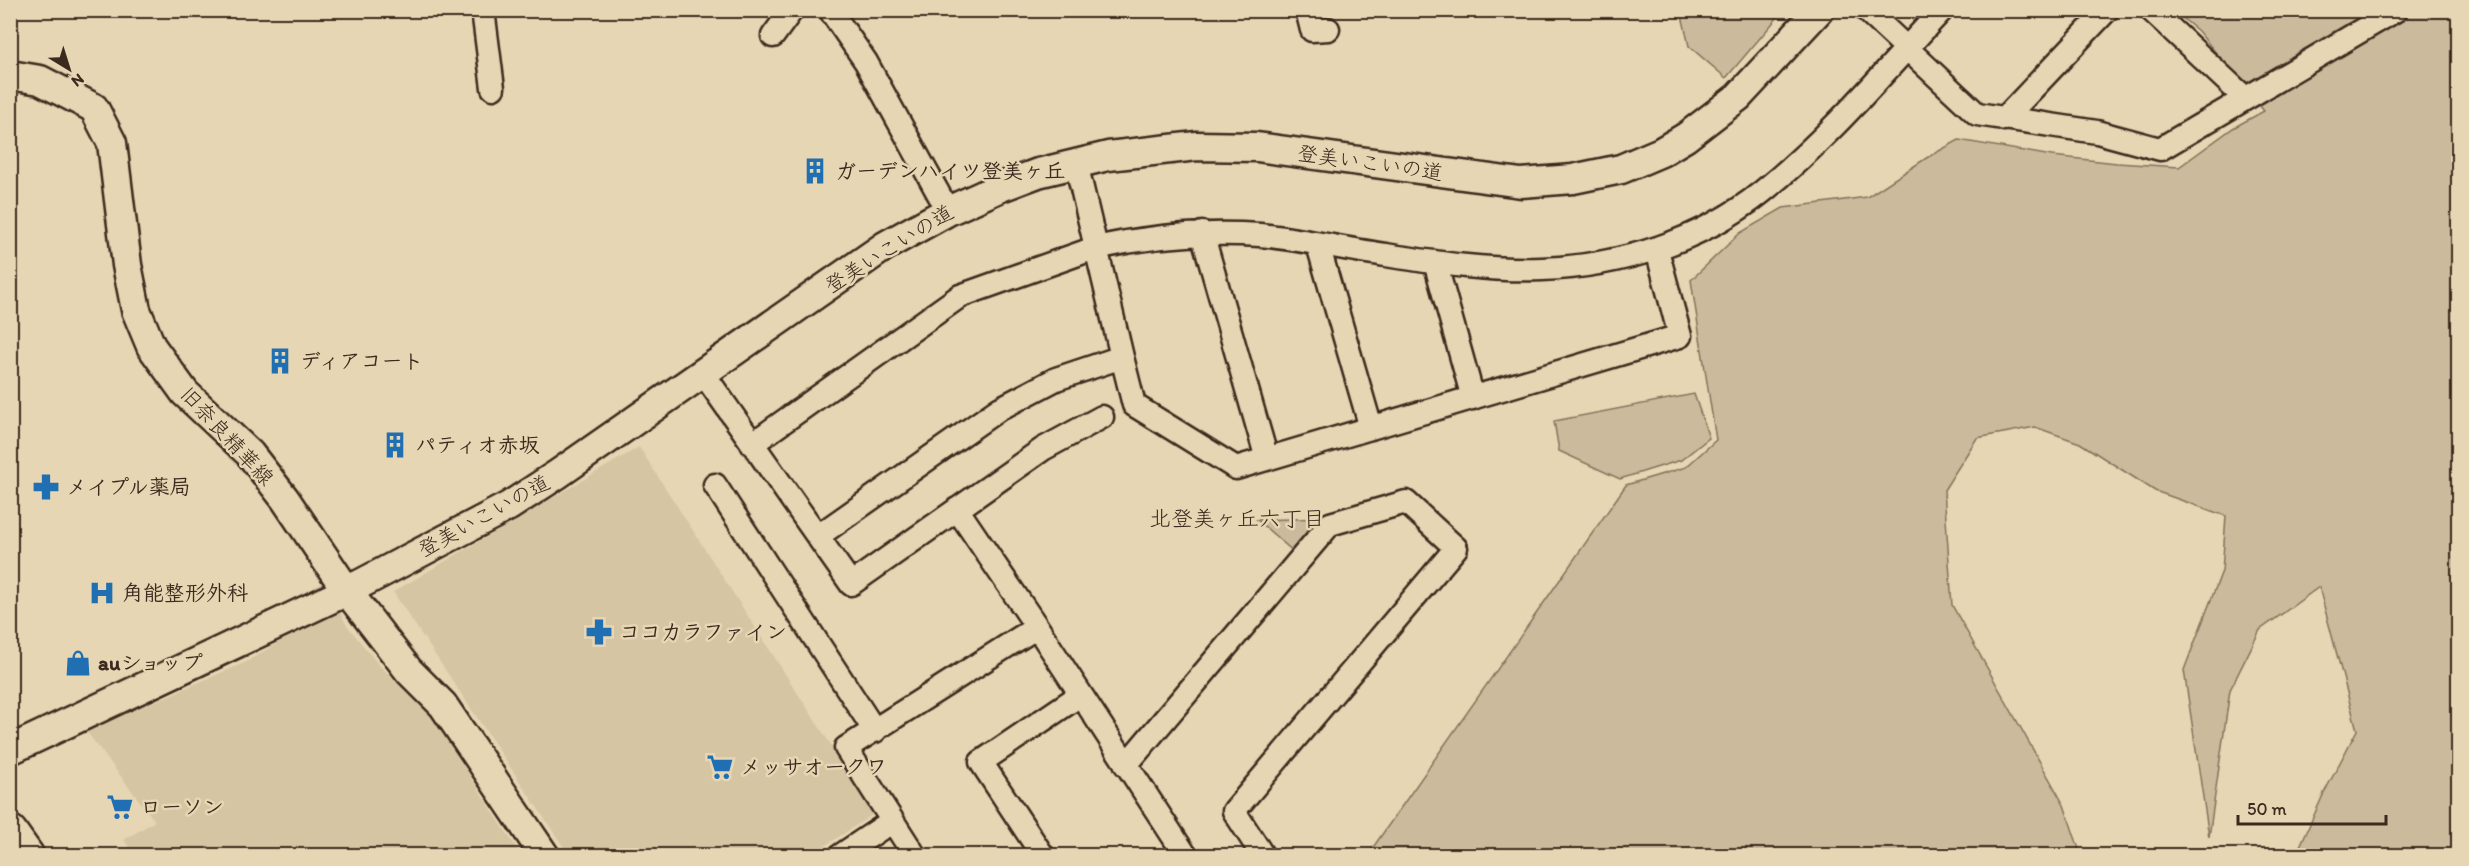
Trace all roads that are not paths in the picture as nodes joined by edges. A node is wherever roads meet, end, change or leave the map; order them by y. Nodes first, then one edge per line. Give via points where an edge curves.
1 (483, 10) edge
2 (792, 10) edge
3 (830, 10) edge
4 (1307, 10) edge
5 (1819, 10) edge
6 (1866, 10) edge
7 (1942, 10) edge
8 (2107, 10) edge
9 (2151, 10) edge
10 (2396, 10) edge
11 (1328, 29) dead end
12 (774, 36) dead end
13 (1906, 49) junction
14 (10, 75) edge
15 (493, 88) dead end
16 (2245, 98) junction
17 (2004, 119) junction
18 (1076, 163) junction
19 (948, 211) junction
20 (1202, 233) junction
21 (1318, 245) junction
22 (1095, 248) junction
23 (1657, 249) junction
24 (1435, 262) junction
25 (1122, 357) junction
26 (703, 373) junction
27 (1473, 398) junction
28 (1102, 417) dead end
29 (1371, 428) junction
30 (752, 444) junction
31 (1268, 459) junction
32 (715, 485) dead end
33 (957, 509) junction
34 (818, 536) junction
35 (347, 591) junction
36 (1037, 627) junction
37 (1080, 695) junction
38 (875, 730) junction
39 (10, 750) edge
40 (1126, 765) junction
41 (892, 821) junction
42 (10, 832) edge
43 (27, 855) edge
44 (546, 855) edge
45 (840, 855) edge
46 (915, 855) edge
47 (1042, 855) edge
48 (1186, 855) edge
49 (1263, 855) edge

1 - 15 street
2 - 12 street
3 - 19 street via 866,62
4 - 11 street via 1312,30
5 - 18 street, 登美いこいの道 via 1738,97 1686,137 1621,169 1573,179 1521,183 1227,146 1160,148
6 - 13 street
7 - 13 street
8 - 17 street
9 - 16 street
10 - 16 street
13 - 17 street via 1977,114
13 - 23 street via 1810,149 1761,193 1710,225
14 - 35 street, 旧奈良精華線 via 40,80 94,108 112,143 127,265 136,310 152,346 184,393 250,454
16 - 17 street via 2160,149 2097,132
18 - 19 street, 登美いこいの道 via 1001,187
18 - 22 street
19 - 26 street, 登美いこいの道 via 885,246
20 - 21 street via 1261,236
20 - 22 street
20 - 31 street
21 - 24 street
21 - 29 street
22 - 25 street
22 - 30 street via 960,296
23 - 24 street via 1590,264 1542,269
23 - 27 street via 1680,336
24 - 27 street
25 - 31 street via 1134,405 1236,468
25 - 34 street via 1056,379 999,409
26 - 30 street
26 - 35 street, 登美いこいの道 via 525,495
27 - 29 street
28 - 33 street via 1043,449
29 - 31 street
30 - 34 street
32 - 38 street
33 - 34 street via 851,584
33 - 36 street
35 - 39 street, 登美いこいの道
35 - 44 street, 旧奈良精華線 via 410,671 443,705
36 - 37 street
36 - 38 street
37 - 40 street
37 - 47 street via 981,762
38 - 41 street via 846,748
40 - 48 street
40 - 49 street via 1330,524 1406,502 1456,548 1234,811
41 - 45 street
41 - 46 street
42 - 43 main road

